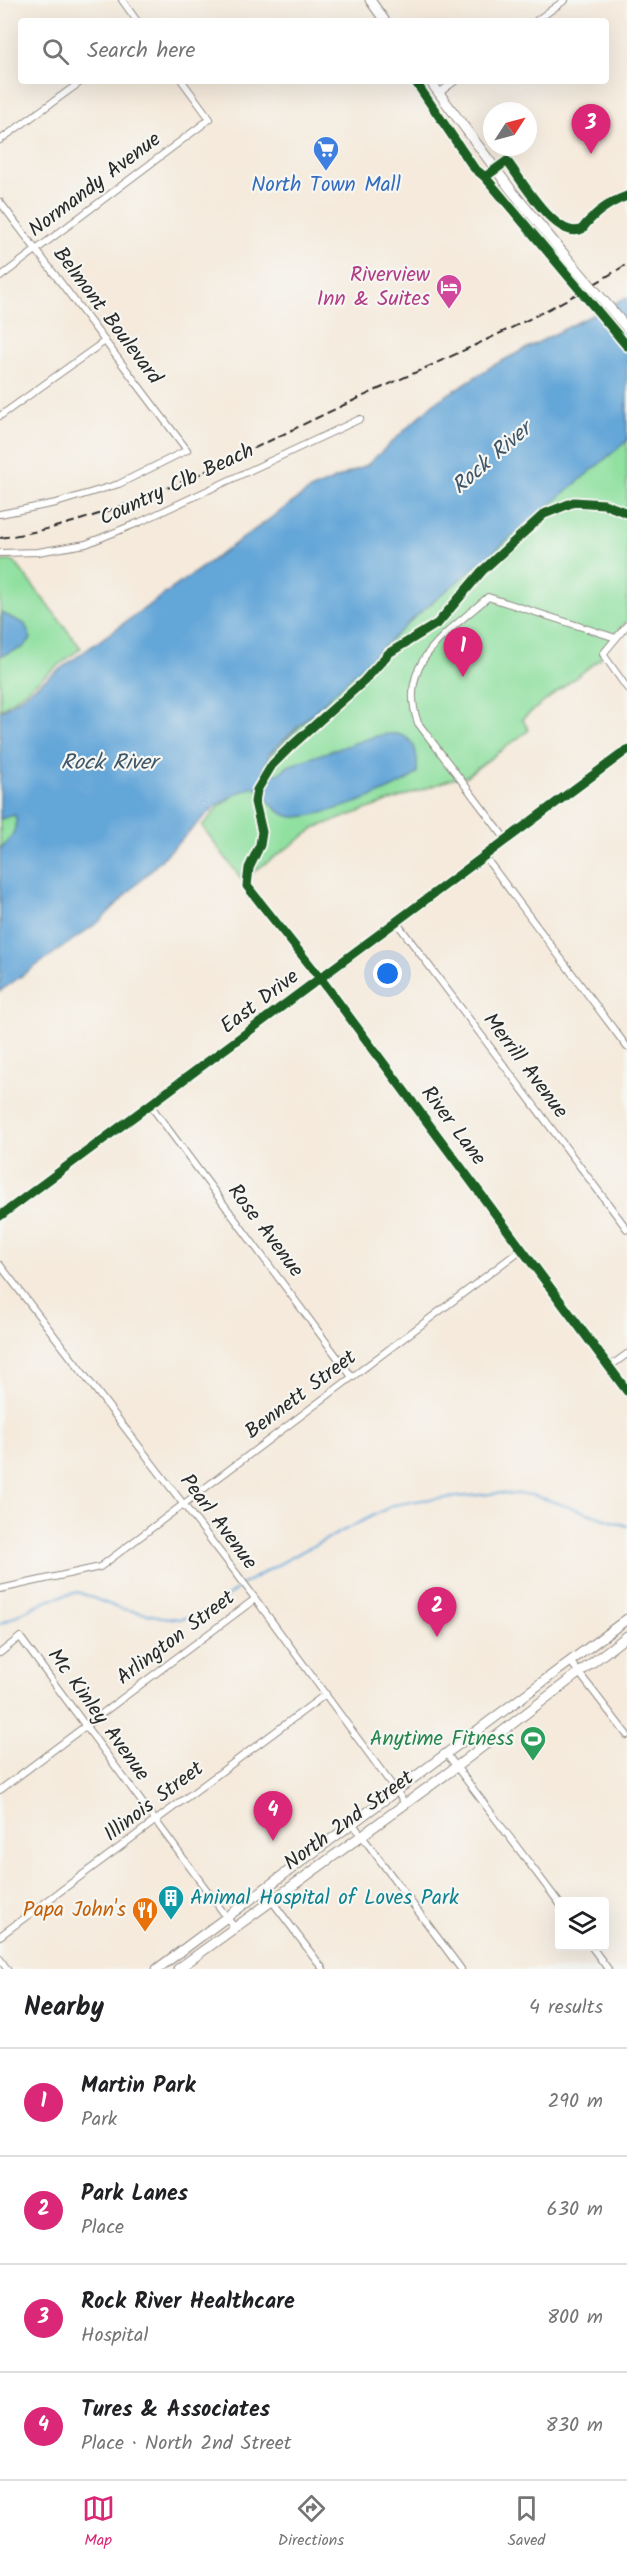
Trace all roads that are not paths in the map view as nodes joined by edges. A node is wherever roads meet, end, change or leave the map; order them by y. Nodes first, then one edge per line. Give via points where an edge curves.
1 (122, 0) edge
2 (565, 0) edge
3 (372, 1) edge
4 (135, 18) edge
5 (383, 18) edge
6 (540, 18) edge
7 (78, 84) edge
8 (184, 84) edge
9 (432, 84) edge
10 (451, 84) edge
11 (439, 93) junction
12 (0, 140) edge
13 (0, 202) edge
14 (36, 250) junction
15 (0, 277) edge
16 (627, 328) edge
17 (105, 341) junction
18 (0, 416) edge
19 (360, 419) dead end
20 (0, 514) edge
21 (0, 554) edge
22 (627, 625) edge
23 (616, 638) junction
24 (627, 688) edge
25 (627, 750) edge
26 (507, 841) junction
27 (485, 857) junction
28 (248, 886) dead end
29 (397, 923) junction
30 (321, 979) junction
31 (627, 1047) edge
32 (151, 1106) junction
33 (0, 1216) edge
34 (627, 1229) edge
35 (522, 1249) junction
36 (0, 1265) edge
37 (627, 1354) edge
38 (609, 1367) junction
39 (352, 1377) junction
40 (627, 1391) edge
41 (182, 1503) junction
42 (0, 1589) edge
43 (255, 1599) junction
44 (627, 1619) edge
45 (627, 1636) edge
46 (0, 1653) edge
47 (570, 1661) junction
48 (579, 1672) junction
49 (326, 1694) junction
50 (86, 1727) junction
51 (627, 1735) edge
52 (446, 1753) junction
53 (456, 1767) junction
54 (0, 1790) edge
55 (396, 1790) junction
56 (405, 1803) junction
57 (156, 1821) junction
58 (353, 1824) junction
59 (361, 1835) junction
60 (263, 1889) junction
61 (555, 1897) edge
62 (271, 1900) junction
63 (227, 1917) junction
64 (234, 1927) junction
65 (0, 1936) edge
66 (594, 1951) edge
67 (0, 1959) edge
68 (7, 1969) edge
69 (157, 1969) edge
70 (178, 1969) edge
71 (323, 1969) edge
72 (461, 1969) edge
73 (608, 1969) edge

1 - 4 street
2 - 6 street
3 - 5 main road
7 - 12 street
8 - 14 street, Normandy Avenue via 210,119
9 - 11 main road
10 - 11 street
11 - 16 main road, bridge via 512,191
13 - 14 street, Belmont Boulevard
14 - 15 street, Normandy Avenue
14 - 17 street, Belmont Boulevard
17 - 18 street
17 - 20 street, Belmont Boulevard via 187,450 119,484 56,503
19 - 21 street, Country Clb Beach via 86,544
22 - 23 street
23 - 24 street via 604,658
23 - 26 street via 488,597 419,663 412,683 412,707 418,723
25 - 26 street, East Drive
26 - 27 street, East Drive
27 - 29 street, East Drive
27 - 31 street
28 - 30 street, River Lane
29 - 30 street, East Drive
29 - 34 street, Merrill Avenue
30 - 32 street, East Drive
30 - 35 street, River Lane
32 - 33 street, East Drive
32 - 39 street, Rose Avenue
35 - 38 street, River Lane
35 - 39 street, Bennett Street
36 - 41 street, Pearl Avenue
37 - 38 street
38 - 40 street, River Lane
39 - 41 street, Bennett Street
41 - 42 street, Bennett Street via 100,1567
41 - 43 street, Pearl Avenue
43 - 49 street, Pearl Avenue
43 - 50 street, Arlington Street
44 - 47 main road, North 2nd Street
45 - 48 main road, North 2nd Street
46 - 50 street, Mc Kinley Avenue via 20,1637
47 - 48 street
47 - 52 main road, North 2nd Street
48 - 51 street
48 - 53 main road, North 2nd Street
49 - 55 street, Pearl Avenue
49 - 57 street, Illinois Street
50 - 54 street, Arlington Street
50 - 57 street, Mc Kinley Avenue
52 - 53 street
52 - 55 main road, North 2nd Street
53 - 56 main road, North 2nd Street
53 - 61 street
55 - 56 street, Pearl Avenue
55 - 58 main road, North 2nd Street
56 - 59 main road, North 2nd Street
57 - 63 street, Mc Kinley Avenue
57 - 65 street, Illinois Street
58 - 59 street
58 - 60 main road, North 2nd Street
59 - 62 main road, North 2nd Street
59 - 72 street
60 - 62 street
60 - 63 main road, North 2nd Street
62 - 64 main road, North 2nd Street
62 - 71 street
63 - 64 street, Mc Kinley Avenue
63 - 69 main road, North 2nd Street
64 - 70 main road, North 2nd Street
66 - 73 street
67 - 68 street

